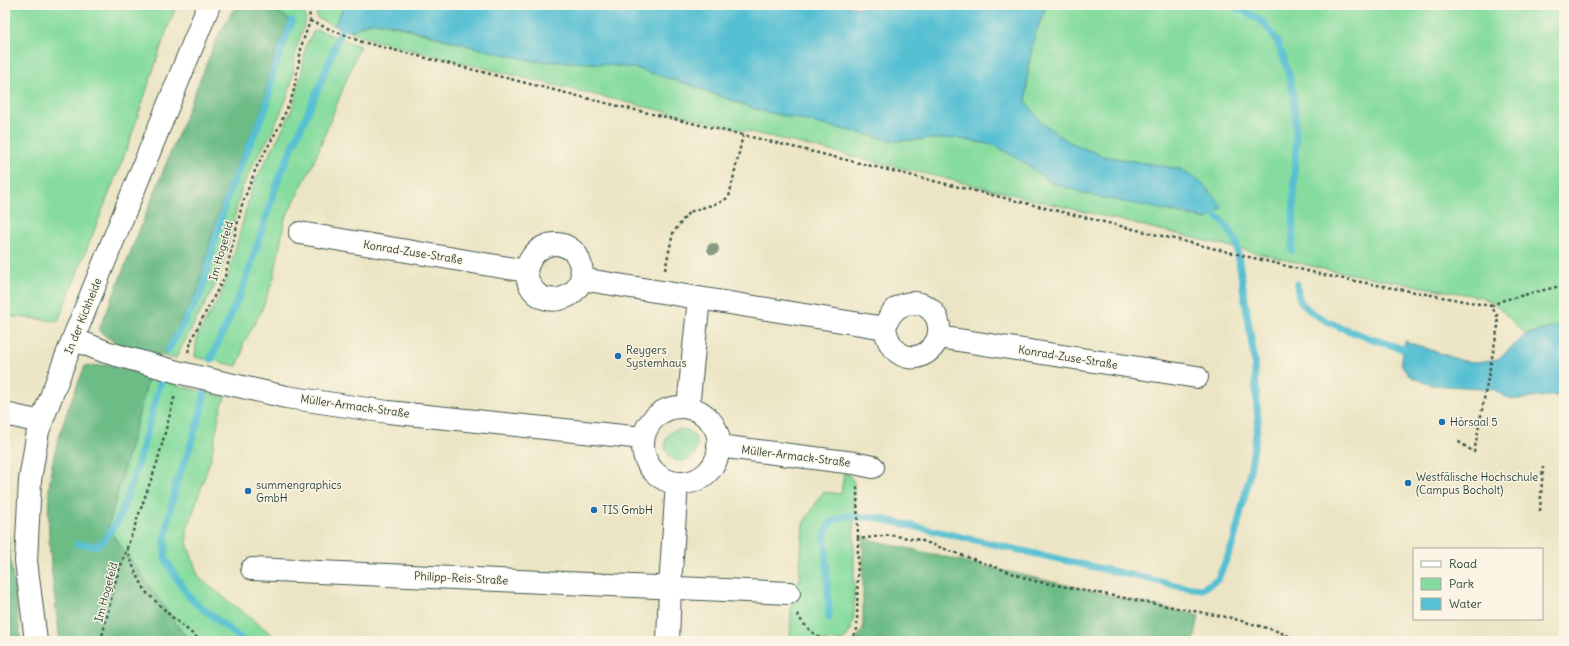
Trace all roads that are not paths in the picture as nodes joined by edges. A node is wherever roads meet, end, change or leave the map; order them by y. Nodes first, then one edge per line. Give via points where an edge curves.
1 (209, 5) edge
2 (300, 233) dead end
3 (526, 271) junction
4 (581, 279) junction
5 (699, 298) junction
6 (885, 328) junction
7 (939, 337) junction
8 (73, 338) junction
9 (1197, 377) dead end
10 (688, 408) junction
11 (5, 414) edge
12 (41, 422) junction
13 (643, 438) junction
14 (718, 446) junction
15 (873, 467) dead end
16 (677, 483) junction
17 (252, 569) dead end
18 (670, 587) junction
19 (789, 593) road end
20 (36, 641) edge
21 (668, 641) edge

1 - 8 street, In der Kickheide
2 - 3 street, Konrad-Zuse-Straße
3 - 4 street via 529,283 536,294 552,300 570,295
3 - 4 street via 533,254 542,247 552,244 572,250 582,268
4 - 5 street
5 - 6 street
5 - 10 street
6 - 7 street via 886,338 891,346 906,356 922,355
6 - 7 street via 887,319 901,305 921,304 930,309 936,317
7 - 9 street, Konrad-Zuse-Straße
8 - 12 street, In der Kickheide
8 - 13 street, Müller-Armack-Straße via 106,352 286,397 388,412
10 - 13 street via 676,407 664,411 654,418
10 - 14 street via 700,412 710,421 716,433
11 - 12 street
12 - 20 street, In der Kickheide via 30,480 26,561
13 - 16 street via 643,451 654,473 665,480
14 - 15 street, Müller-Armack-Straße
14 - 16 street via 713,466 706,473 697,479
16 - 18 street
17 - 18 street, Philipp-Reis-Straße
18 - 19 street, Philipp-Reis-Straße
18 - 21 street

